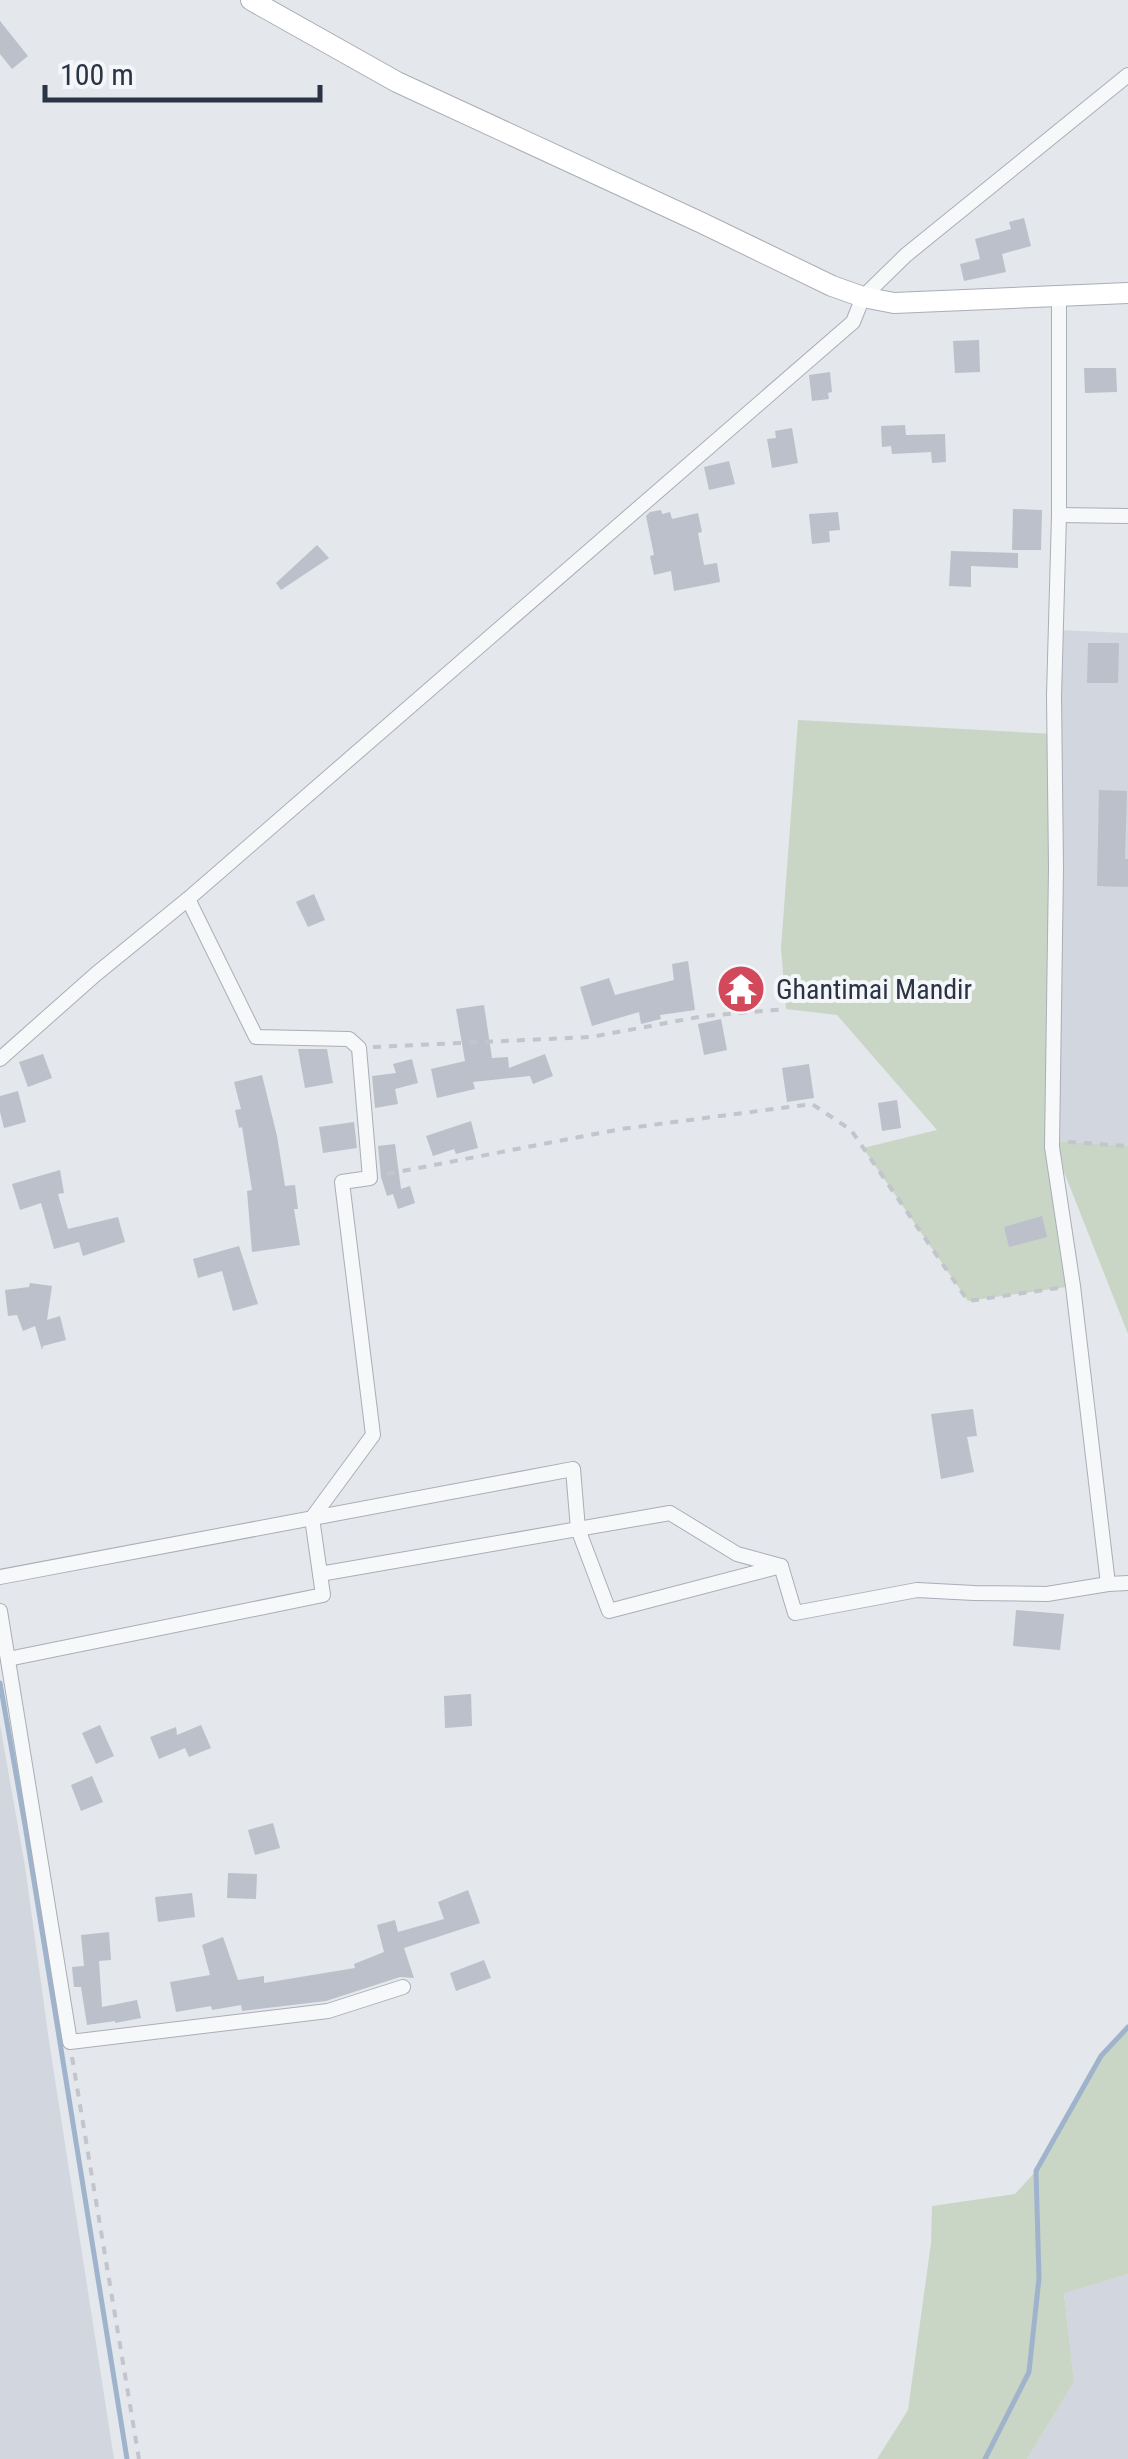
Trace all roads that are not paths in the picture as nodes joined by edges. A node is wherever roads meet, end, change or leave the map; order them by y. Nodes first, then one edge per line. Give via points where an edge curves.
1 (251, 0) edge
2 (1128, 75) edge
3 (1128, 292) edge
4 (1058, 295) junction
5 (863, 296) junction
6 (1059, 515) junction
7 (1128, 516) edge
8 (188, 899) junction
9 (0, 1059) edge
10 (312, 1518) junction
11 (578, 1529) junction
12 (780, 1566) junction
13 (320, 1574) junction
14 (0, 1577) edge
15 (1128, 1583) edge
16 (1108, 1584) junction
17 (0, 1612) edge
18 (8, 1660) junction
19 (403, 1986) dead end

1 - 5 main road via 397,82
2 - 5 street
3 - 4 main road
4 - 5 main road via 894,303
4 - 6 street
5 - 8 street via 838,335
6 - 7 street
6 - 16 street via 1052,1141
8 - 9 street
8 - 10 street via 256,1038 349,1039 359,1048 370,1178 342,1182 373,1435
10 - 11 street via 572,1469
10 - 13 street
10 - 14 street
11 - 12 street via 670,1514 737,1554
11 - 12 street via 609,1610
11 - 13 street
12 - 16 street via 795,1613 917,1590 1047,1594
13 - 18 street via 323,1595
15 - 16 street
17 - 18 street
18 - 19 street via 70,2042 328,2011

